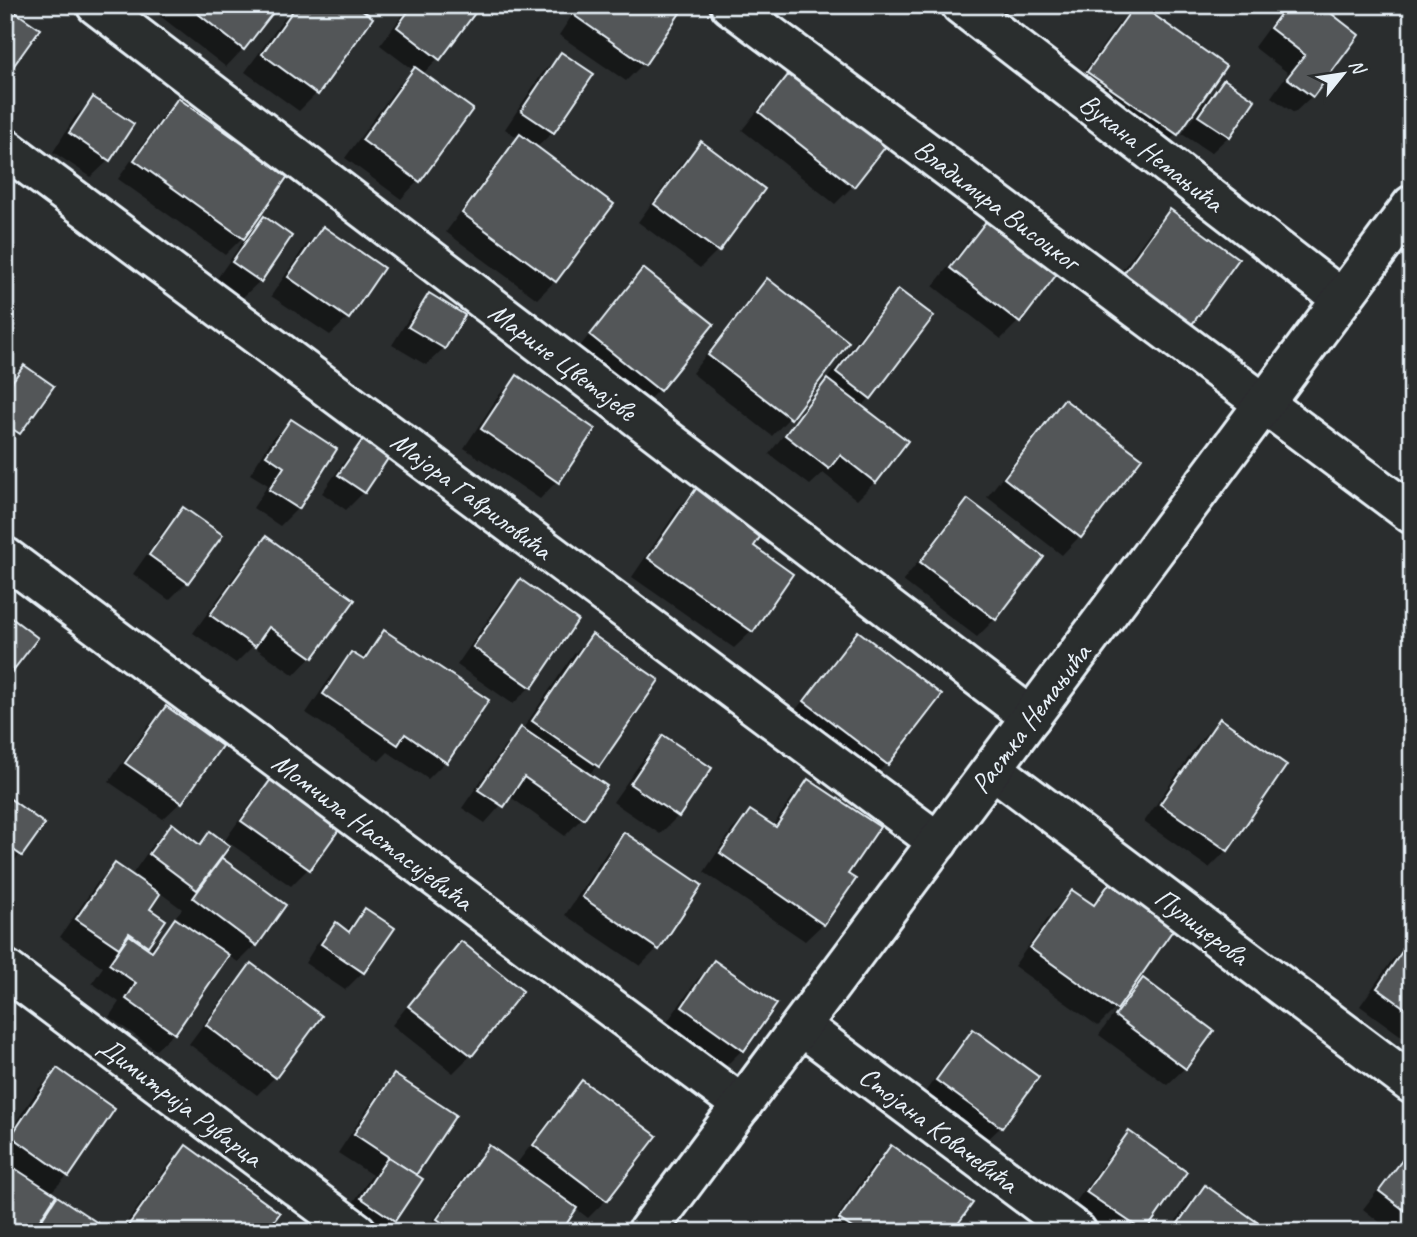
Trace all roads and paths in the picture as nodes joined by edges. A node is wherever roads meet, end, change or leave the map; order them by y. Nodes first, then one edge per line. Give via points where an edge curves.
1 (96, 5) edge
2 (730, 5) edge
3 (961, 5) edge
4 (5, 148) edge
5 (1412, 205) edge
6 (1342, 299) junction
7 (1264, 403) junction
8 (1412, 514) edge
9 (5, 557) edge
10 (1031, 717) junction
11 (993, 769) junction
12 (938, 842) junction
13 (5, 969) edge
14 (801, 1026) junction
15 (1412, 1084) edge
16 (741, 1105) junction
17 (356, 1232) edge
18 (648, 1232) edge
19 (1077, 1232) edge

1 - 10 street, Марине Цветајеве
2 - 7 street, Владимира Висоцког
3 - 6 street, Вукана Немањића
4 - 12 street, Мајора Гавриловића
5 - 6 street, Растка Немањића
6 - 7 street, Растка Немањића
7 - 8 street, Владимира Висоцког
7 - 10 street, Растка Немањића
9 - 16 street, Момчила Настасијевића
10 - 11 street, Растка Немањића
11 - 12 street, Растка Немањића
11 - 15 street, Пулицерова
12 - 14 street, Растка Немањића
13 - 17 street, Димитрија Руварца
14 - 16 street, Растка Немањића
14 - 19 street, Стојана Ковачевића
16 - 18 street, Растка Немањића

